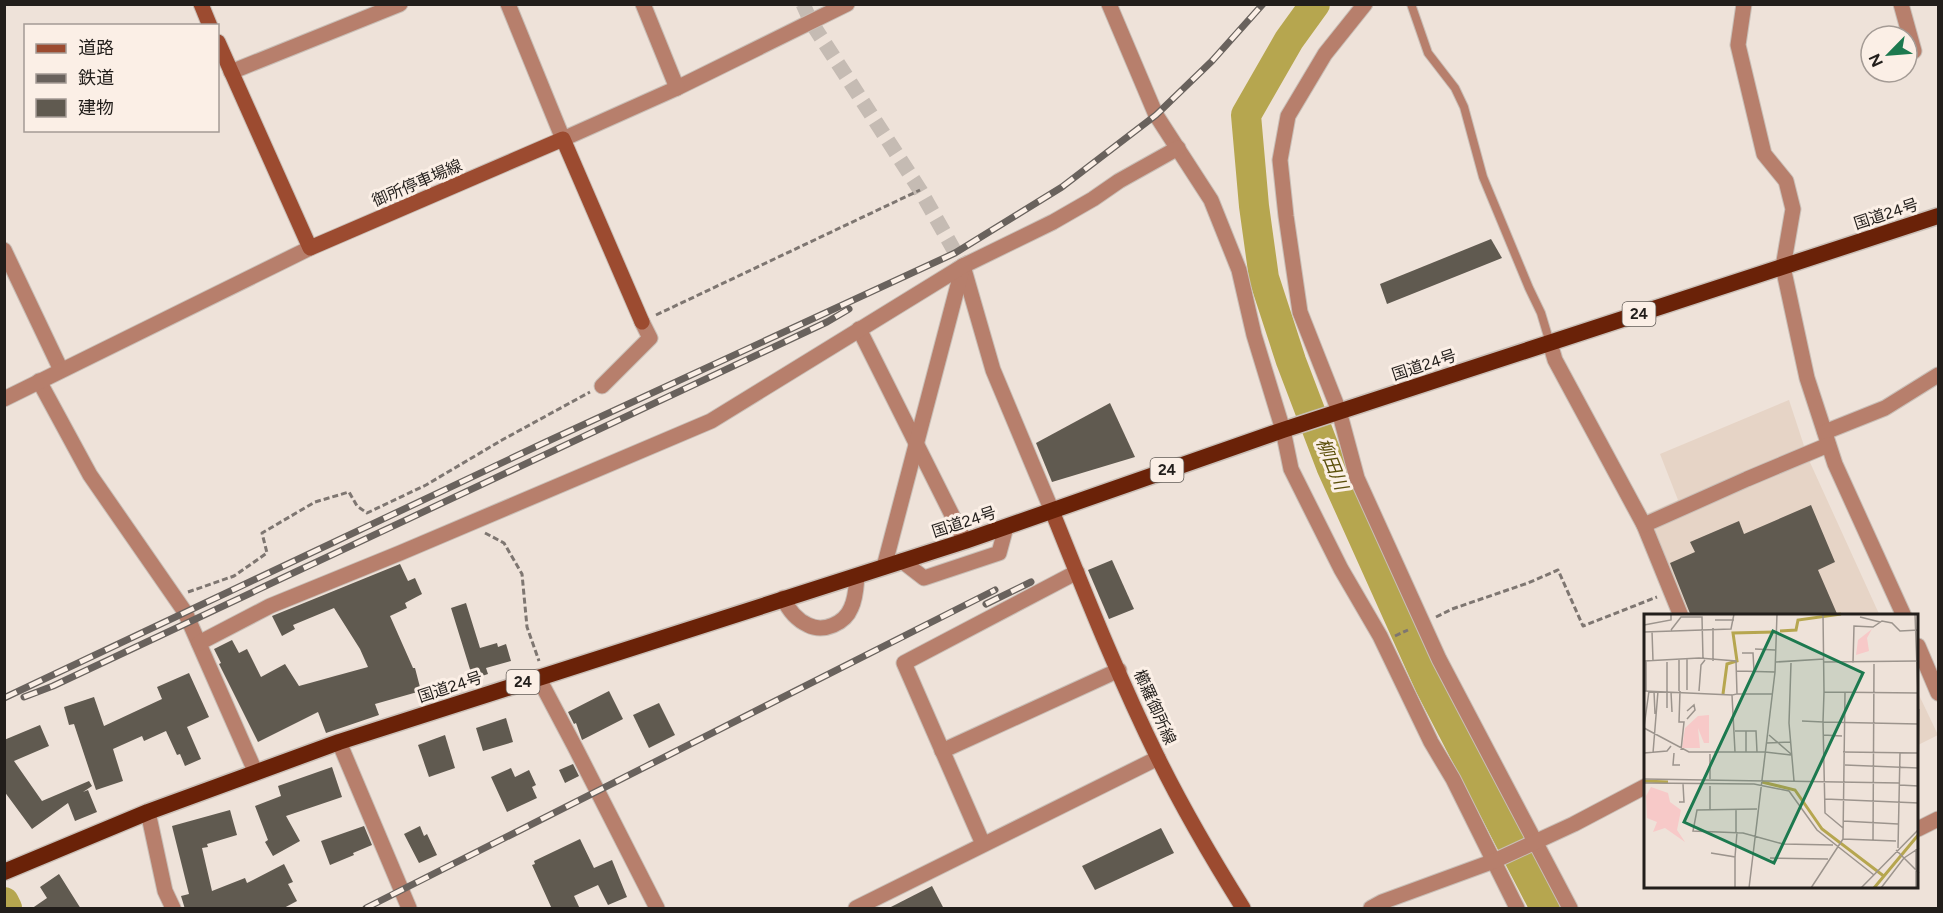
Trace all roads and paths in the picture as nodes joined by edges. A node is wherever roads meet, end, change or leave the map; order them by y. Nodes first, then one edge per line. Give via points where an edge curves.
1 (201, 4) edge
2 (400, 4) edge
3 (508, 4) edge
4 (643, 4) edge
5 (847, 4) edge
6 (1109, 4) edge
7 (1365, 4) edge
8 (1412, 4) edge
9 (1744, 4) edge
10 (1900, 4) edge
11 (209, 24) edge
12 (1906, 24) edge
13 (219, 44) edge
14 (231, 72) junction
15 (677, 88) junction
16 (563, 139) junction
17 (1178, 148) junction
18 (920, 190) dead end
19 (1938, 216) edge
20 (310, 248) junction
21 (4, 250) edge
22 (963, 266) junction
23 (1783, 267) junction
24 (642, 322) junction
25 (860, 329) junction
26 (1550, 343) junction
27 (61, 370) junction
28 (1938, 375) edge
29 (39, 381) junction
30 (602, 386) joint
31 (4, 399) edge
32 (1334, 413) junction
33 (1289, 428) junction
34 (1826, 439) junction
35 (917, 443) junction
36 (1052, 511) junction
37 (468, 524) junction
38 (1644, 525) junction
39 (1006, 527) junction
40 (964, 541) junction
41 (902, 561) junction
42 (884, 567) junction
43 (1077, 572) junction
44 (857, 576) junction
45 (1671, 591) junction
46 (174, 597) junction
47 (783, 598) junction
48 (1680, 614) edge
49 (1903, 614) edge
50 (1424, 624) junction
51 (1382, 641) junction
52 (199, 643) junction
53 (1919, 650) edge
54 (1119, 670) junction
55 (537, 677) junction
56 (1938, 693) edge
57 (339, 742) junction
58 (942, 751) junction
59 (1158, 758) junction
60 (255, 771) junction
61 (1644, 787) edge
62 (147, 812) junction
63 (1938, 819) edge
64 (1919, 828) edge
65 (1536, 842) junction
66 (983, 844) junction
67 (1494, 861) junction
68 (4, 872) edge
69 (173, 909) edge
70 (408, 909) edge
71 (657, 909) edge
72 (856, 909) edge
73 (1243, 909) edge
74 (1371, 909) edge
75 (1517, 909) edge
76 (1570, 909) edge

1 - 11 main road
2 - 14 street
3 - 16 street
4 - 15 street
5 - 15 street
6 - 17 street via 1156,115
7 - 32 street via 1325,54 1288,116 1280,160 1300,312
8 - 26 lane via 1428,53 1464,106 1483,177
9 - 23 street via 1738,45 1743,67 1764,154 1786,181 1793,209
10 - 12 street
13 - 14 main road
14 - 20 main road
15 - 16 street
16 - 20 main road, 御所停車場線
16 - 24 main road
17 - 22 street via 1053,222
17 - 33 street via 1211,200 1239,270 1254,335
18 - 24 path
19 - 23 highway, 国道24号 / 24
20 - 27 street
21 - 27 street
22 - 25 street
22 - 35 street
22 - 36 street via 993,370
23 - 26 highway, 国道24号 / 24
23 - 34 street via 1807,378
24 - 30 street via 650,338
25 - 35 street
25 - 37 street via 711,421
26 - 32 highway, 国道24号 / 24
26 - 38 street via 1555,360
27 - 29 street
28 - 34 street
29 - 31 street
29 - 46 street via 90,475
30 - 46 path via 367,513 357,506 349,492 315,502 262,533 267,553 234,576
32 - 33 highway, 国道24号 / 24
32 - 50 street via 1357,478
33 - 36 highway, 国道24号 / 24
33 - 51 street via 1291,469
34 - 38 street
34 - 49 street
35 - 40 street
35 - 42 street
36 - 39 highway, 国道24号 / 24
36 - 43 main road, 櫛羅御所線
37 - 52 street via 270,606
37 - 55 path via 504,543 522,574 527,627 539,659
38 - 45 street
39 - 40 highway, 国道24号 / 24
39 - 41 street via 999,553 924,578
40 - 41 highway, 国道24号 / 24
41 - 42 highway, 国道24号 / 24
42 - 44 highway, 国道24号 / 24
43 - 54 main road, 櫛羅御所線
43 - 58 street via 904,663
44 - 47 highway, 国道24号 / 24
44 - 47 street via 851,610 831,627 810,626 788,608
45 - 48 street
45 - 50 path via 1583,626 1558,570 1452,609
46 - 52 street
47 - 55 highway, 国道24号 / 24
50 - 51 path
50 - 65 street
51 - 67 street
52 - 60 street
53 - 56 street
54 - 58 street
54 - 59 main road, 櫛羅御所線
55 - 57 highway, 国道24号 / 24
55 - 71 street
57 - 60 highway, 国道24号 / 24
57 - 70 street
58 - 66 street
59 - 66 street
59 - 73 main road, 櫛羅御所線
60 - 62 highway, 国道24号 / 24
61 - 65 street
62 - 68 highway, 国道24号 / 24
62 - 69 street via 165,891
63 - 64 street
65 - 67 street
65 - 76 street
66 - 72 street
67 - 74 street
67 - 75 street

